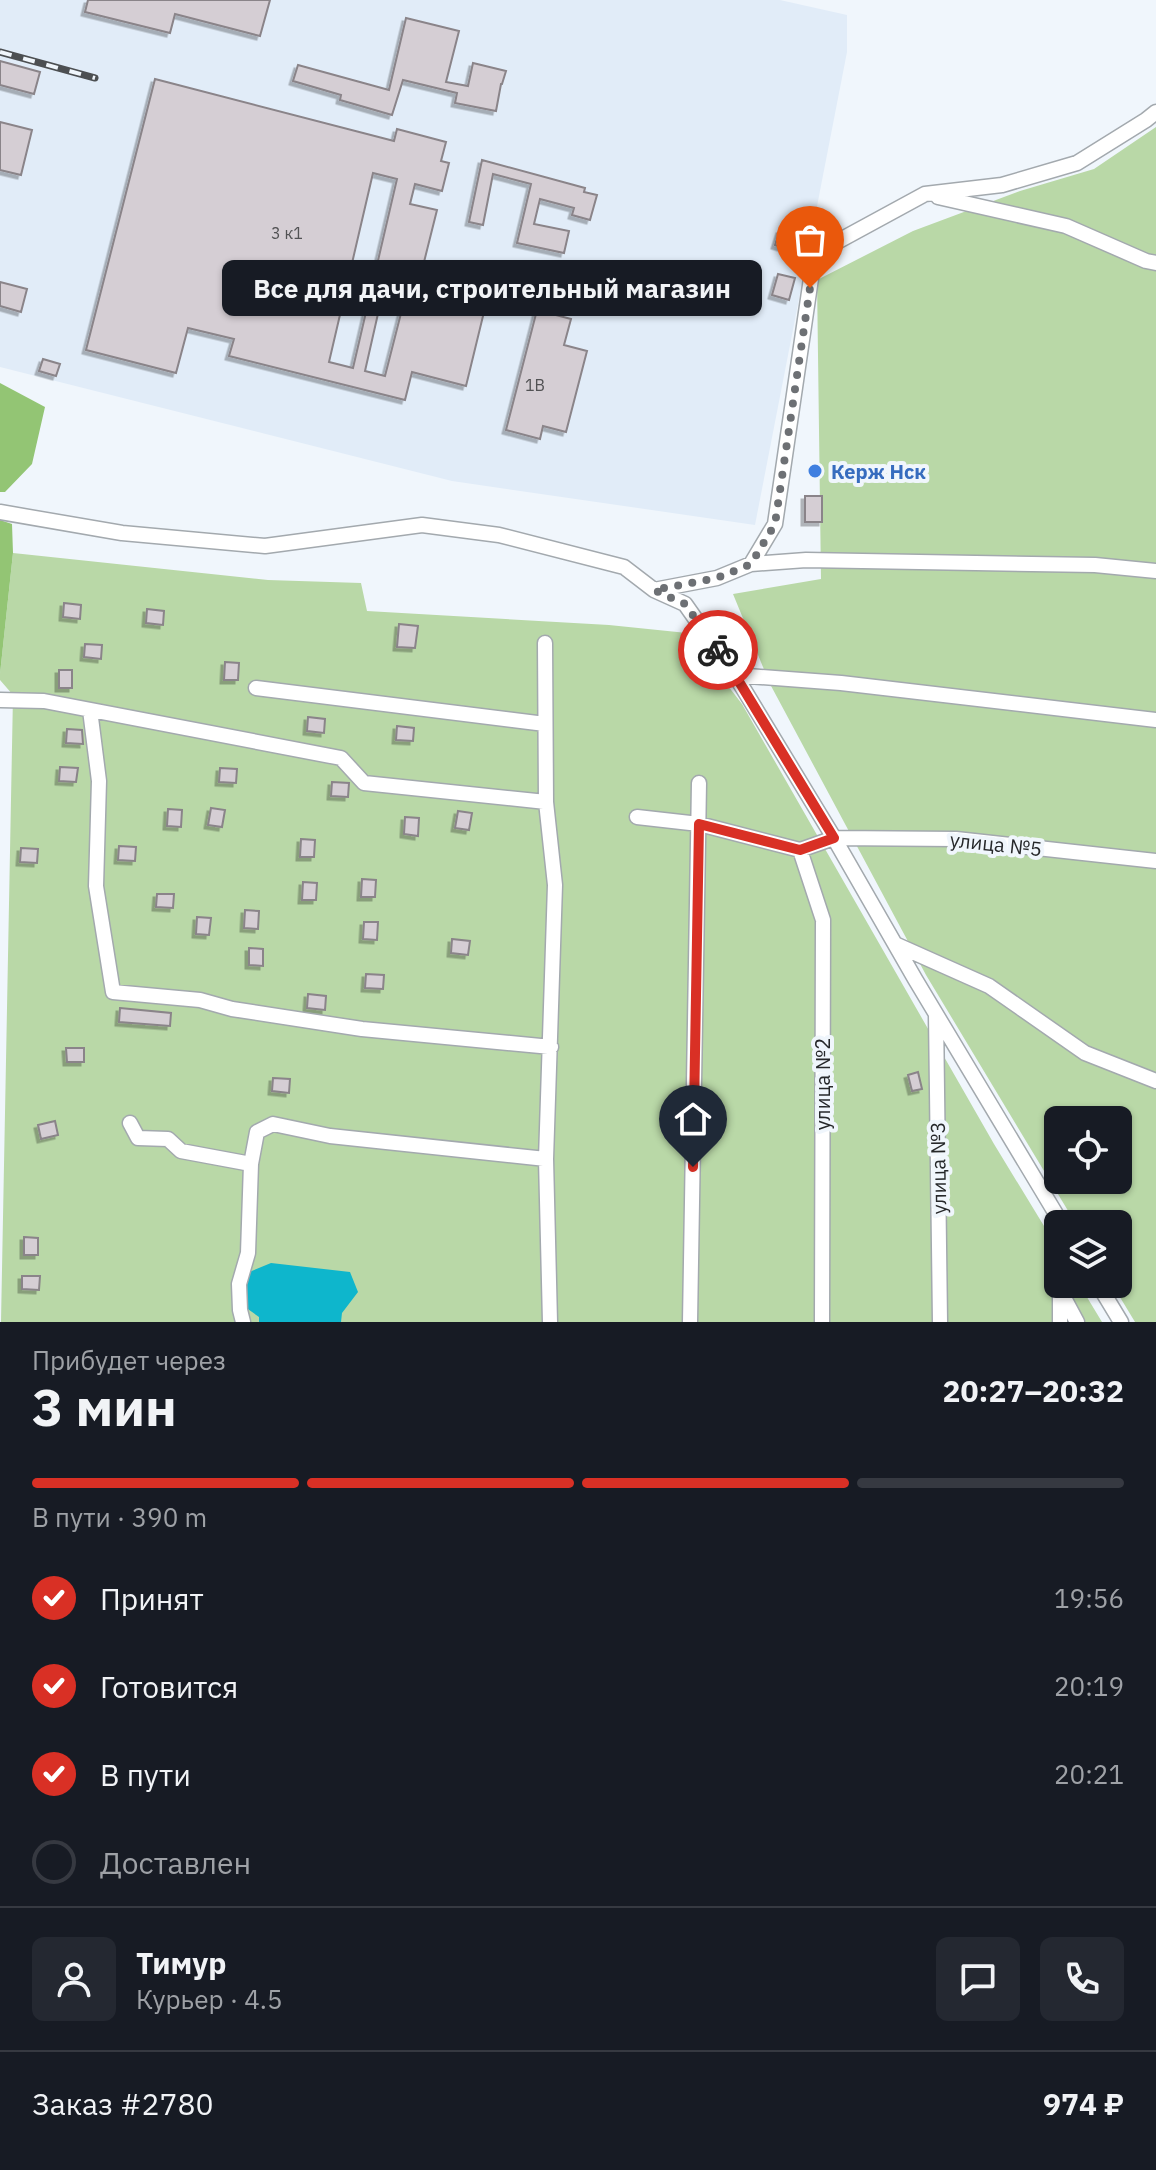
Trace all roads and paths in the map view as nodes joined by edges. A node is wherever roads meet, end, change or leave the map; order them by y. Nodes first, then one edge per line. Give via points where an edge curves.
1 (1153, 117) edge
2 (925, 194) junction
3 (1156, 263) edge
4 (0, 512) edge
5 (751, 564) junction
6 (1156, 571) edge
7 (654, 590) junction
8 (545, 643) dead end
9 (735, 675) junction
10 (256, 688) dead end
11 (0, 700) edge
12 (90, 710) junction
13 (1156, 720) edge
14 (545, 724) junction
15 (699, 783) dead end
16 (546, 802) junction
17 (637, 817) dead end
18 (699, 824) junction
19 (834, 838) junction
20 (800, 850) junction
21 (1156, 861) edge
22 (897, 945) junction
23 (936, 1013) junction
24 (551, 1047) junction
25 (1156, 1081) edge
26 (130, 1123) dead end
27 (546, 1159) junction
28 (251, 1164) junction
29 (1053, 1210) edge
30 (1060, 1298) edge
31 (1065, 1298) edge
32 (1106, 1298) edge
33 (243, 1322) edge
34 (550, 1322) edge
35 (690, 1322) edge
36 (822, 1322) edge
37 (940, 1322) edge
38 (1060, 1322) edge
39 (1077, 1322) edge
40 (1121, 1322) edge

1 - 2 street via 1077,163 1002,185
2 - 3 street via 1066,226
2 - 5 street via 814,258 775,524
4 - 7 street via 122,533 265,546 422,525 499,535 624,567
5 - 6 street via 806,560 1095,565
5 - 7 street via 717,578
7 - 9 street via 685,604
8 - 14 street
9 - 13 street
9 - 19 street
10 - 14 street
11 - 12 street
12 - 16 street via 341,758 364,783
12 - 24 street via 99,781 96,886 113,992 200,1000 362,1029
14 - 16 street
15 - 18 street
16 - 24 street via 555,885
17 - 18 street
18 - 20 street
18 - 35 street
19 - 20 street, улица №5
19 - 21 street, улица №5 via 956,839
19 - 22 street
20 - 36 street, улица №2 via 823,920
22 - 23 street
22 - 25 street via 989,986 1085,1053
23 - 29 street
23 - 37 street, улица №3
24 - 27 street
26 - 28 street via 138,1138 168,1139 181,1151
27 - 28 street via 330,1136 273,1124 257,1132
27 - 34 street
28 - 33 street via 248,1253 239,1284
30 - 38 street
31 - 39 street
32 - 40 street

